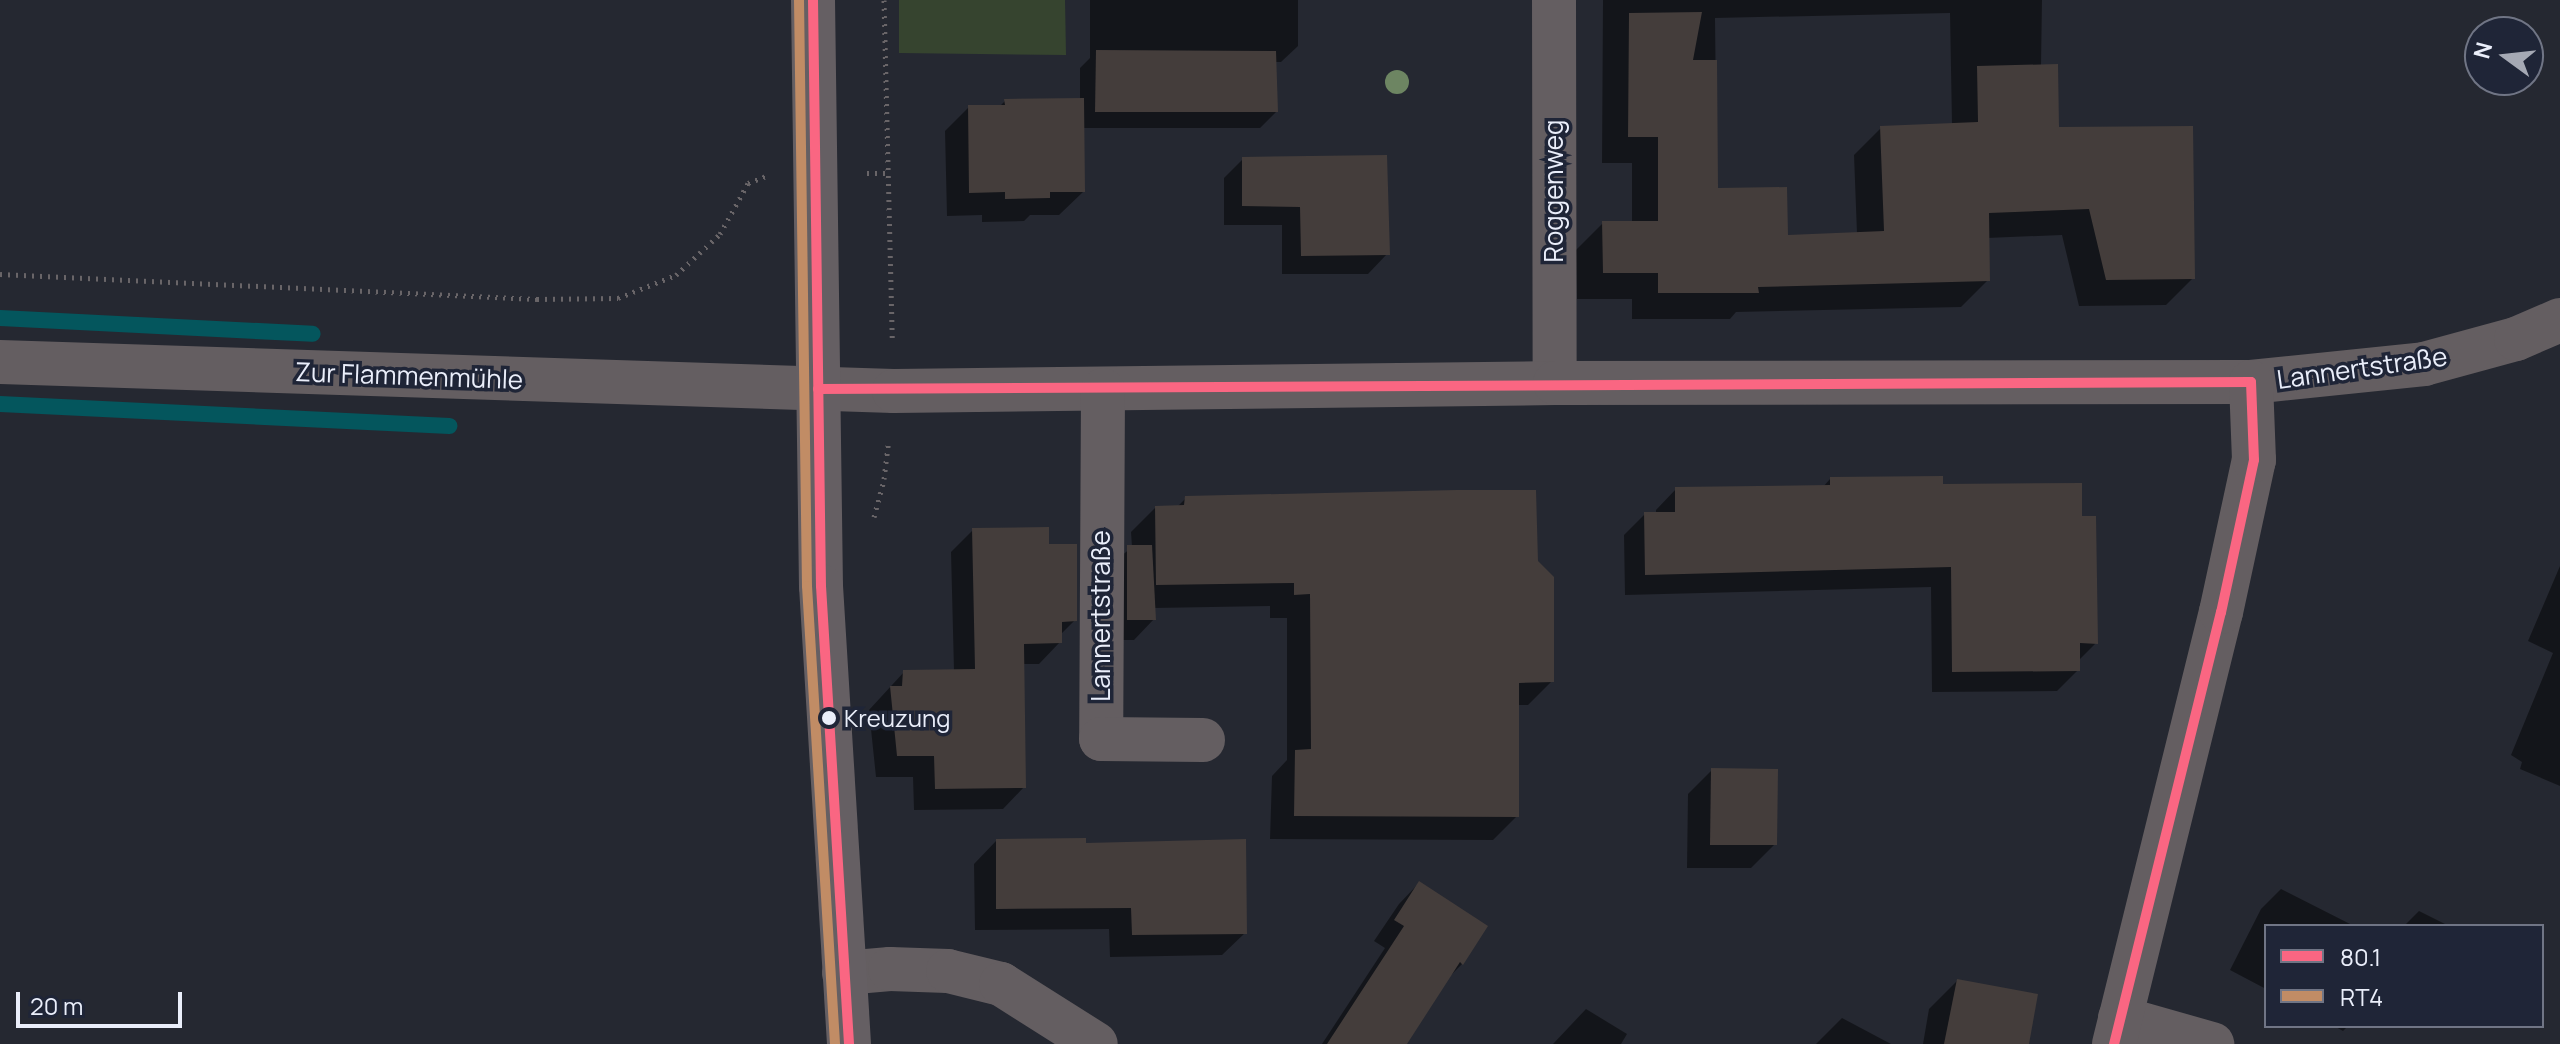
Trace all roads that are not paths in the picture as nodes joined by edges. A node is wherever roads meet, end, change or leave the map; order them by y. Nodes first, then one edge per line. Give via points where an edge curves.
1 (813, 0) edge
2 (1554, 0) edge
3 (2560, 320) edge
4 (0, 362) edge
5 (2251, 382) junction
6 (1555, 383) junction
7 (818, 389) junction
8 (1103, 390) junction
9 (1203, 740) dead end
10 (844, 973) junction
11 (2117, 1031) edge
12 (849, 1044) edge
13 (1096, 1044) edge
14 (2212, 1044) edge

1 - 7 main road
2 - 6 street, Roggenweg
3 - 5 street, Lannertstraße via 2516,339 2424,364
4 - 7 street, Zur Flammenmühle
5 - 6 street, Lannertstraße
5 - 11 street via 2254,460
6 - 8 street, Lannertstraße
7 - 8 street, Lannertstraße
7 - 10 main road via 821,586
8 - 9 street, Lannertstraße via 1101,739
10 - 12 main road
10 - 13 street via 948,971 1001,984
11 - 14 street

